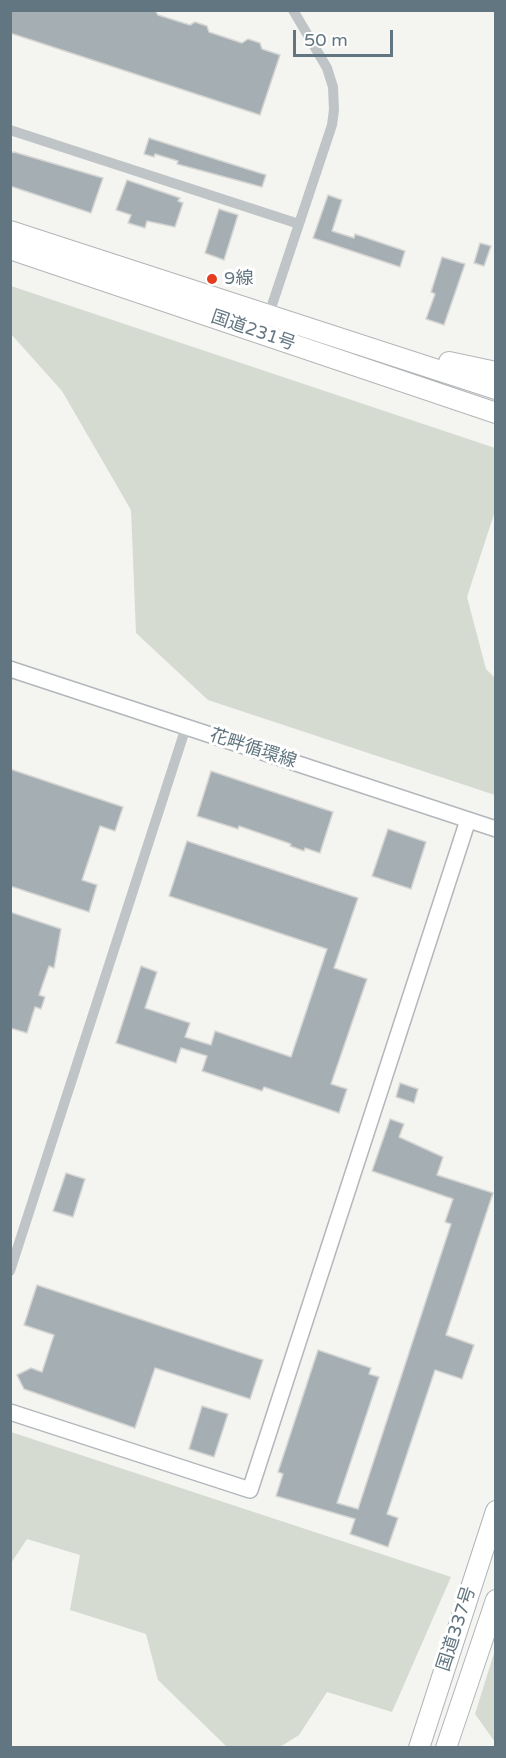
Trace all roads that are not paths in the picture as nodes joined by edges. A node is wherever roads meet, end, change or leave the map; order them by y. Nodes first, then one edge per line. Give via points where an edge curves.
1 (291, 11) edge
2 (10, 130) edge
3 (299, 224) junction
4 (10, 231) edge
5 (10, 249) edge
6 (266, 325) junction
7 (362, 343) junction
8 (495, 372) edge
9 (495, 389) edge
10 (495, 413) edge
11 (10, 669) edge
12 (186, 727) junction
13 (468, 820) junction
14 (495, 829) edge
15 (10, 1271) edge
16 (10, 1412) edge
17 (495, 1511) edge
18 (495, 1600) edge
19 (420, 1743) edge
20 (449, 1747) edge

1 - 3 street via 327,68 334,110
2 - 3 street
3 - 6 street
4 - 6 highway, 国道231号
5 - 6 highway, 国道231号
6 - 7 highway, 国道231号
6 - 10 highway, 国道231号
7 - 8 highway, 国道231号
7 - 9 highway, 国道231号
11 - 12 street, 花畔循環線
12 - 13 street, 花畔循環線
12 - 15 street
13 - 14 street, 花畔循環線
13 - 16 street via 250,1490
17 - 19 highway, 国道337号
18 - 20 highway, 国道337号
19 - 20 street

